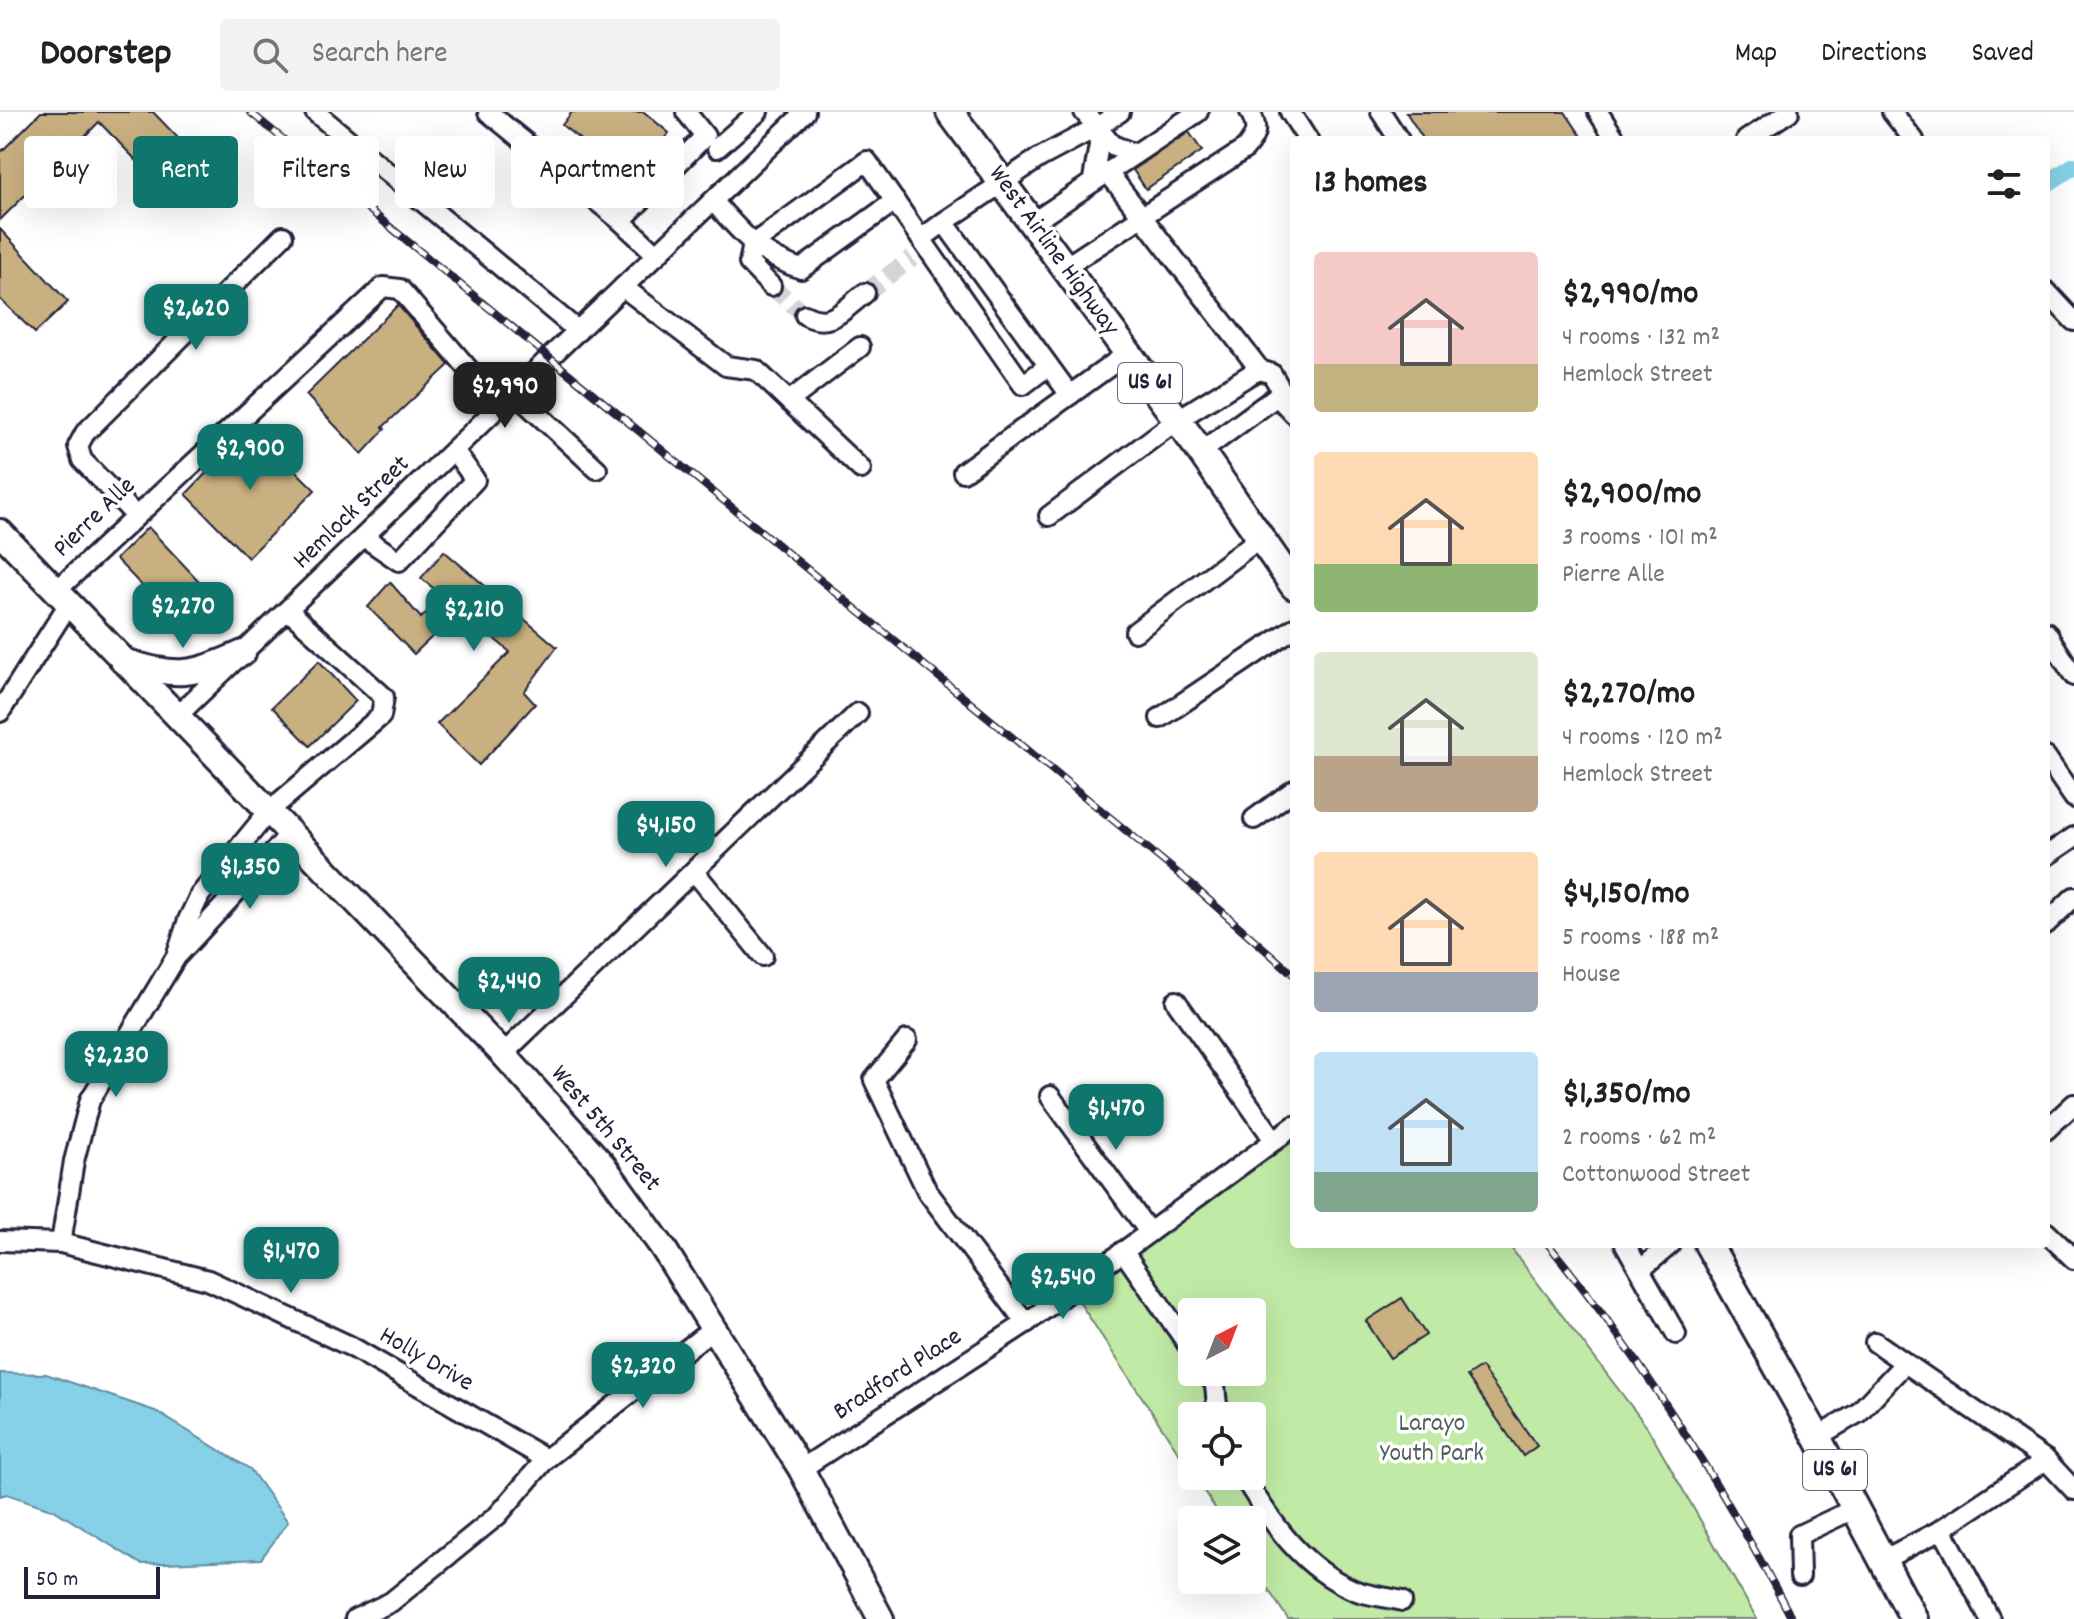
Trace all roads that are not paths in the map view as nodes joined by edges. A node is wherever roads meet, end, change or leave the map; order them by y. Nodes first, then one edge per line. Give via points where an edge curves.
1 (315, 112) edge
2 (488, 112) edge
3 (686, 112) edge
4 (758, 112) edge
5 (805, 112) edge
6 (950, 112) edge
7 (1084, 112) edge
8 (1120, 112) edge
9 (1198, 112) edge
10 (1250, 112) edge
11 (1290, 112) edge
12 (1381, 112) edge
13 (1598, 112) edge
14 (1789, 112) edge
15 (1892, 112) edge
16 (1097, 127) junction
17 (1305, 136) edge
18 (1396, 136) edge
19 (1613, 136) edge
20 (1752, 136) edge
21 (1911, 136) edge
22 (711, 142) junction
23 (1135, 154) junction
24 (742, 173) junction
25 (1100, 175) junction
26 (1002, 182) junction
27 (713, 201) junction
28 (895, 201) junction
29 (1141, 218) junction
30 (621, 221) junction
31 (944, 222) junction
32 (1032, 223) junction
33 (283, 236) dead end
34 (921, 239) junction
35 (753, 244) junction
36 (657, 255) junction
37 (912, 258) tunnel mouth
38 (1065, 267) junction
39 (771, 286) tunnel mouth
40 (623, 287) junction
41 (865, 293) tunnel mouth
42 (2050, 298) edge
43 (805, 315) tunnel mouth
44 (2074, 321) edge
45 (578, 331) junction
46 (860, 347) dead end
47 (1128, 353) junction
48 (1048, 366) junction
49 (1260, 370) junction
50 (514, 392) junction
51 (1070, 395) junction
52 (1277, 396) junction
53 (789, 401) junction
54 (500, 406) junction
55 (1290, 410) edge
56 (1177, 420) junction
57 (454, 450) junction
58 (1201, 452) junction
59 (597, 469) dead end
60 (861, 469) dead end
61 (963, 472) dead end
62 (135, 515) junction
63 (1049, 516) dead end
64 (0, 532) edge
65 (364, 537) junction
66 (1260, 538) junction
67 (1290, 580) edge
68 (62, 598) junction
69 (288, 610) junction
70 (1290, 631) edge
71 (1135, 632) dead end
72 (2050, 638) edge
73 (243, 653) junction
74 (123, 661) junction
75 (2074, 676) edge
76 (0, 712) edge
77 (858, 713) dead end
78 (176, 717) junction
79 (1160, 718) dead end
80 (2050, 763) edge
81 (1290, 793) edge
82 (2074, 798) edge
83 (269, 811) junction
84 (1254, 819) dead end
85 (291, 833) junction
86 (2074, 837) edge
87 (2050, 853) edge
88 (694, 871) junction
89 (2074, 897) edge
90 (2050, 920) edge
91 (763, 956) dead end
92 (176, 957) junction
93 (1176, 1001) dead end
94 (907, 1040) dead end
95 (503, 1054) junction
96 (1050, 1096) dead end
97 (2074, 1104) edge
98 (2050, 1126) edge
99 (1286, 1137) edge
100 (1149, 1232) junction
101 (2050, 1236) edge
102 (0, 1241) edge
103 (61, 1243) junction
104 (1627, 1248) edge
105 (1666, 1248) edge
106 (1710, 1248) edge
107 (1123, 1251) junction
108 (2074, 1259) edge
109 (1640, 1270) junction
110 (1178, 1321) edge
111 (1026, 1323) junction
112 (714, 1328) junction
113 (1676, 1334) dead end
114 (1875, 1342) dead end
115 (1905, 1363) junction
116 (1817, 1437) junction
117 (546, 1459) junction
118 (2046, 1460) junction
119 (801, 1469) junction
120 (1252, 1490) edge
121 (2074, 1490) edge
122 (1856, 1508) junction
123 (1942, 1529) junction
124 (1883, 1560) junction
125 (1800, 1576) dead end
126 (1402, 1601) dead end
127 (355, 1619) edge
128 (881, 1619) edge
129 (1914, 1619) edge
130 (1990, 1619) edge

1 - 45 street
2 - 30 street
3 - 22 street
4 - 22 street
5 - 24 street, Hemlock Street
6 - 26 highway, West Airline Highway / US 61
7 - 16 street
8 - 16 street
9 - 23 street
10 - 29 street via 1255,137 1245,149
11 - 17 street
12 - 18 street
13 - 19 street
14 - 20 street
15 - 21 street
16 - 23 street via 1112,145
16 - 25 street
16 - 26 street
22 - 24 street
22 - 30 street
23 - 25 street
24 - 27 street, Hemlock Street
25 - 29 street
25 - 32 street
26 - 31 street
26 - 32 highway, West Airline Highway / US 61
27 - 35 street
27 - 36 street, Hemlock Street
28 - 34 street
28 - 35 street via 801,269 773,259
28 - 35 street via 867,161
29 - 38 street
29 - 49 street
30 - 36 street
31 - 34 street
31 - 48 street
32 - 38 highway, West Airline Highway / US 61
33 - 62 street via 85,433 78,446 82,460
34 - 37 street
34 - 48 street via 1023,385
35 - 39 street via 749,263
36 - 40 street, Hemlock Street
38 - 47 highway, West Airline Highway / US 61
40 - 45 street, Hemlock Street
40 - 53 street via 726,366 756,370
41 - 43 street via 829,321
42 - 44 street
45 - 50 street, Hemlock Street
46 - 53 street
47 - 51 street
47 - 56 highway, West Airline Highway / US 61
48 - 51 street
49 - 52 street via 1272,374 1280,388
49 - 56 street
50 - 54 street, Hemlock Street
50 - 59 street
51 - 61 street
52 - 55 street
52 - 58 street
53 - 60 street
54 - 57 street, Hemlock Street
54 - 62 street, Pierre Alle via 400,289 383,287
56 - 58 highway, West Airline Highway / US 61
56 - 63 street
57 - 65 street, Hemlock Street
57 - 65 street via 475,480 399,561
58 - 66 highway, West Airline Highway / US 61
62 - 68 street, Pierre Alle
64 - 68 main road, West 5th Street
65 - 69 street, Hemlock Street
66 - 67 highway, West Airline Highway / US 61
66 - 71 street
68 - 74 main road, West 5th Street
68 - 76 street, Pierre Alle
69 - 73 street, Hemlock Street
69 - 83 street via 384,697 381,716
70 - 79 street
72 - 75 street
73 - 74 main road via 200,671 175,674
73 - 78 street, Hemlock Street
74 - 78 main road, West 5th Street
77 - 88 street
78 - 83 main road, West 5th Street
80 - 82 street
81 - 84 street
83 - 85 main road, West 5th Street
83 - 92 street via 200,895
85 - 92 street
85 - 95 main road, West 5th Street
86 - 87 street
88 - 91 street
88 - 95 street
89 - 90 street
92 - 103 street via 90,1100
93 - 99 street
94 - 111 street via 874,1080 927,1191
95 - 112 main road, West 5th Street via 603,1165
96 - 100 street
97 - 98 street
99 - 100 street, Bradford Place
100 - 107 street, Bradford Place
101 - 108 street
102 - 103 street, Holly Drive
103 - 117 street, Holly Drive via 208,1280 350,1346
104 - 109 street
105 - 109 street
106 - 116 highway, US 61
107 - 110 street
107 - 111 street, Bradford Place
109 - 113 street
111 - 119 street, Bradford Place
112 - 117 street
112 - 119 main road, West 5th Street
114 - 115 street
115 - 116 street via 1858,1413
115 - 118 street
116 - 122 highway, US 61
117 - 127 street via 498,1515 391,1602
118 - 121 street
118 - 123 street
119 - 128 main road, West 5th Street
120 - 126 street via 1271,1522 1312,1566 1355,1591
122 - 124 highway, US 61
122 - 125 street via 1799,1535
123 - 124 street
123 - 130 street
124 - 129 highway, US 61

